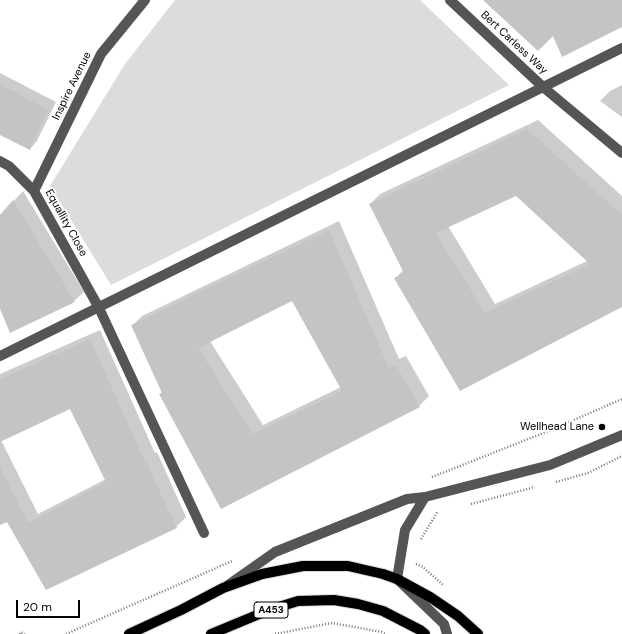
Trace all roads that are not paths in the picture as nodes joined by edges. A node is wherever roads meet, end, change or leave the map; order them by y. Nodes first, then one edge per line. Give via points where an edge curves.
1 (144, 0) edge
2 (450, 0) edge
3 (622, 48) edge
4 (543, 87) junction
5 (622, 153) edge
6 (0, 161) edge
7 (34, 191) junction
8 (99, 308) junction
9 (0, 356) edge
10 (622, 435) edge
11 (424, 497) junction
12 (204, 533) dead end
13 (397, 579) junction
14 (223, 588) junction
15 (129, 634) edge
16 (211, 634) edge
17 (425, 634) edge
18 (447, 634) edge
19 (478, 634) edge

1 - 7 street, Inspire Avenue via 101,54
2 - 4 street, Bert Carless Way
3 - 4 street
4 - 5 street, Bert Carless Way
4 - 8 street
6 - 7 street, Equallity Close via 9,166
7 - 8 street, Equallity Close
8 - 9 street
8 - 12 street, Equallity Close
10 - 11 street via 550,465
11 - 13 street via 405,530
11 - 14 street via 407,499 275,552
13 - 14 main road via 348,566 303,566 262,574
13 - 18 street via 444,624
13 - 19 main road via 458,616
14 - 15 main road
16 - 17 main road, A453 via 298,601 334,600 383,611

